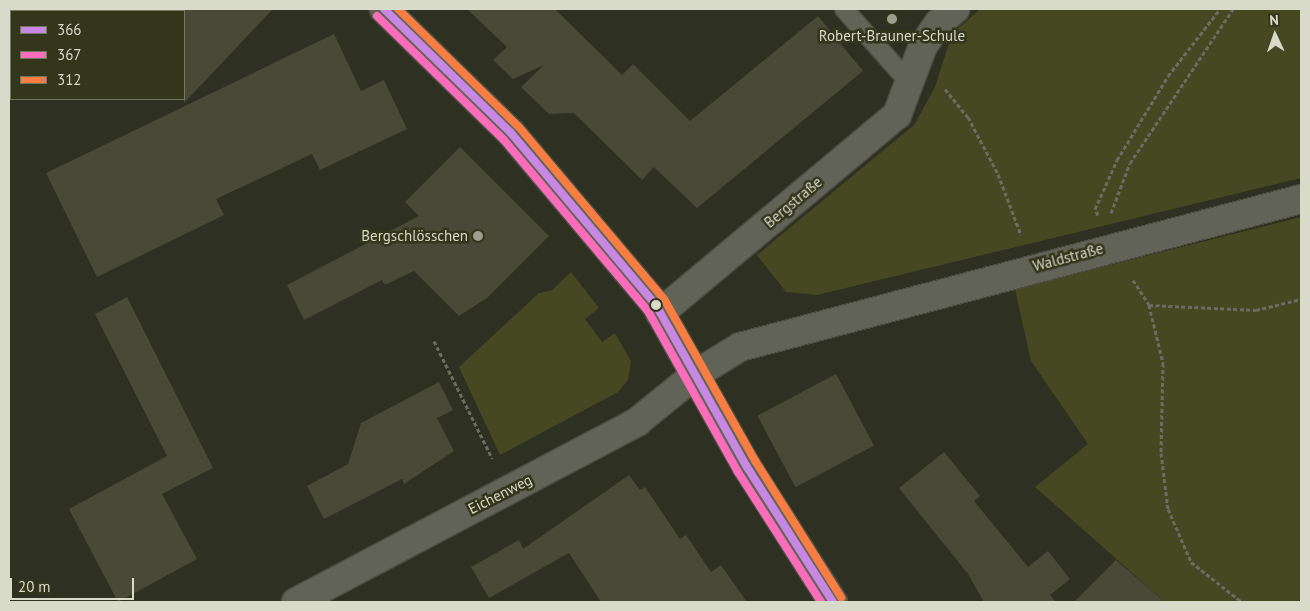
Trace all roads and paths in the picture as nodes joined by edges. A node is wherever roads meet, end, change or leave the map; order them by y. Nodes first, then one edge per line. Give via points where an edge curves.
1 (384, 9) edge
2 (844, 9) edge
3 (956, 9) edge
4 (1220, 9) edge
5 (1233, 9) edge
6 (908, 81) junction
7 (1301, 199) edge
8 (1111, 246) junction
9 (1032, 266) junction
10 (1301, 300) edge
11 (660, 313) junction
12 (434, 341) dead end
13 (696, 374) junction
14 (507, 490) junction
15 (296, 602) edge
16 (833, 602) edge
17 (1242, 602) edge

1 - 11 street via 511,133 598,232
2 - 6 lane
3 - 6 street, Bergstraße via 938,24
4 - 8 path via 1168,76 1114,168 1095,209
5 - 8 path via 1130,163 1111,210
6 - 9 path via 944,88 968,117 998,174
6 - 11 street, Bergstraße via 905,103 897,116
7 - 8 street, Waldstraße
8 - 9 street, Waldstraße
9 - 13 street, Waldstraße via 740,347
10 - 17 path via 1256,310 1149,305 1163,363 1161,453 1168,509 1191,562
11 - 13 street
12 - 14 path
13 - 14 street, Eichenweg via 637,422
13 - 16 street via 747,467
14 - 15 street, Eichenweg

